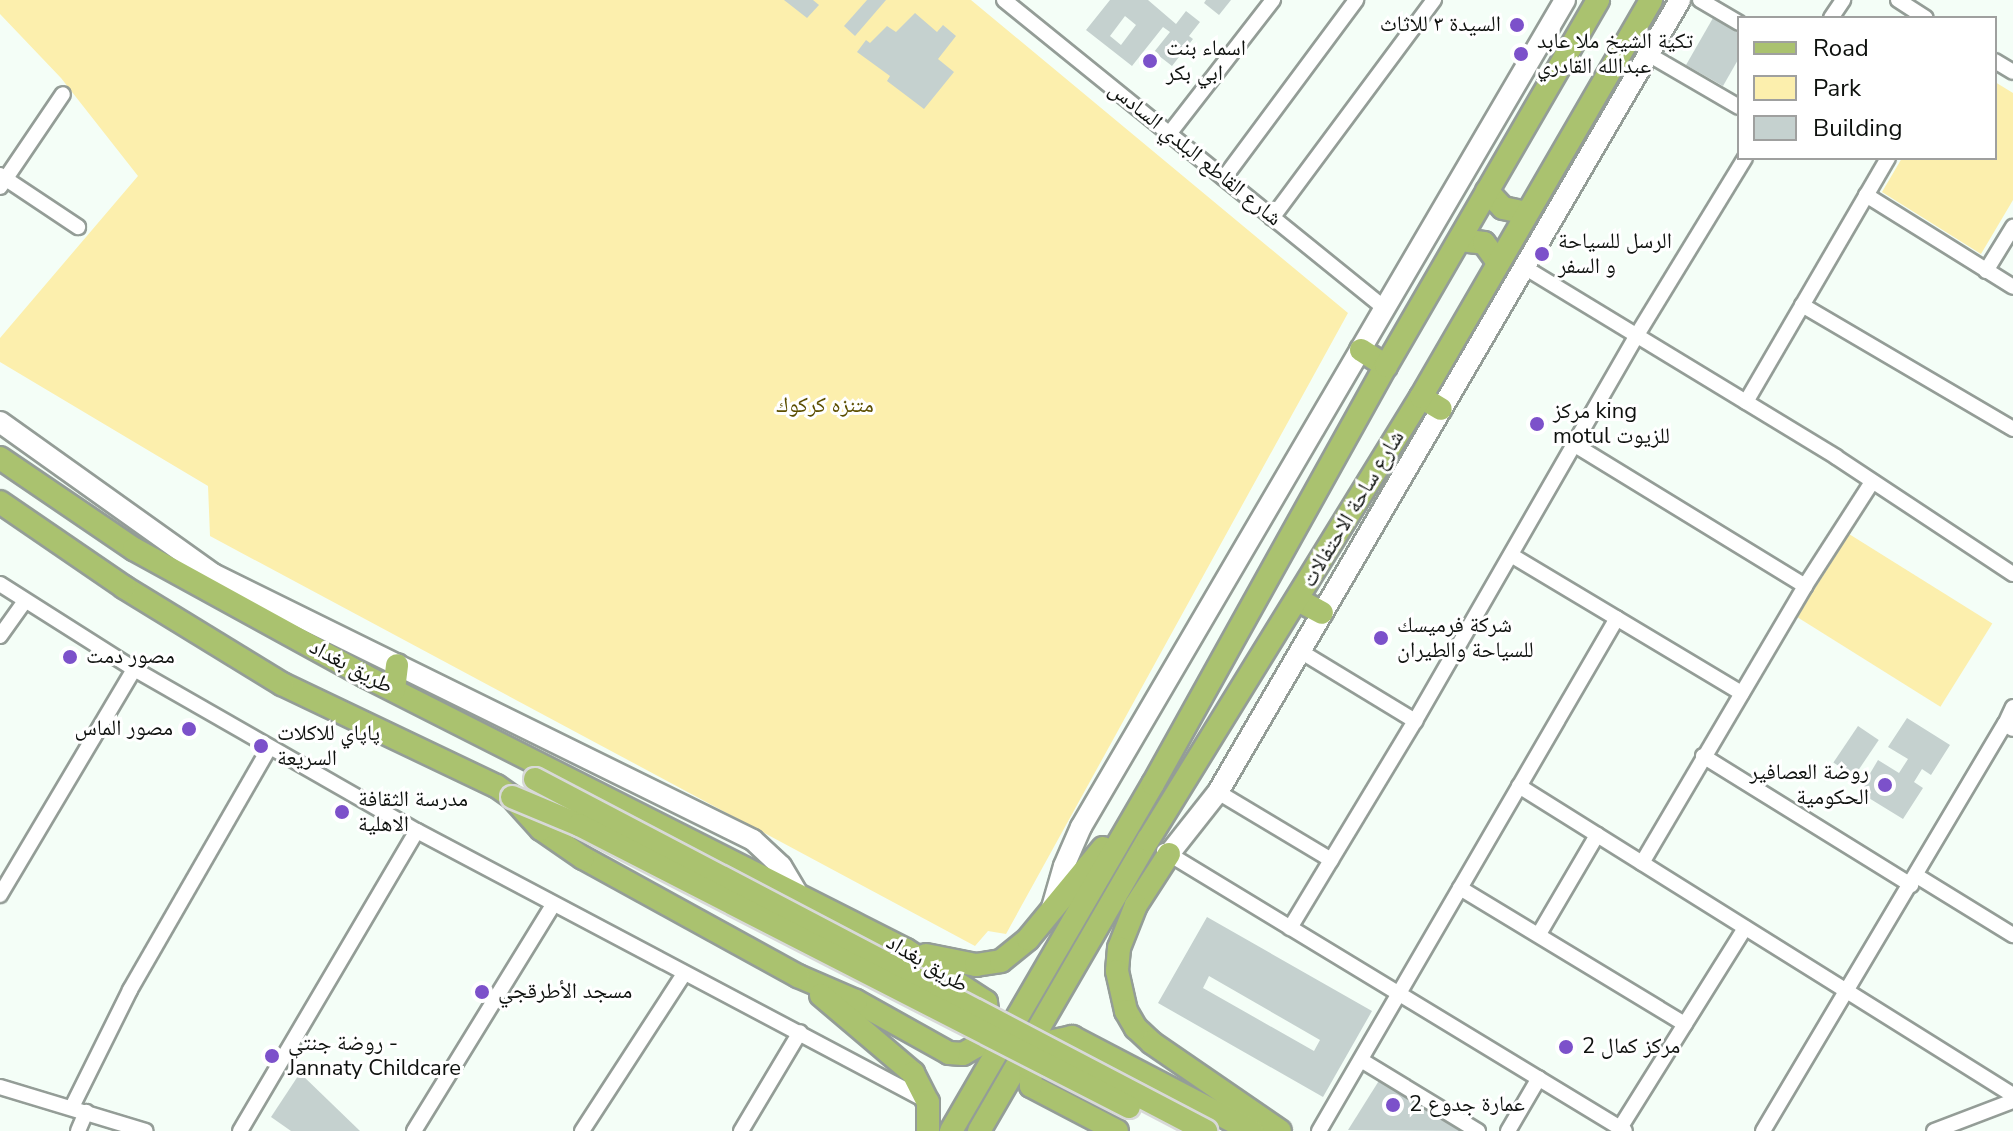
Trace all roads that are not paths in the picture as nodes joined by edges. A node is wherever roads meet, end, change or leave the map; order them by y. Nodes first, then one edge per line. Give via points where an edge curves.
1 (1004, 0) edge
2 (1273, 0) edge
3 (1356, 0) edge
4 (1434, 0) edge
5 (1598, 0) edge
6 (1651, 0) edge
7 (1680, 0) edge
8 (1700, 0) edge
9 (1898, 0) edge
10 (1561, 2) edge
11 (1022, 6) edge
12 (1923, 16) edge
13 (1737, 22) edge
14 (1648, 54) junction
15 (63, 94) dead end
16 (1737, 106) edge
17 (1169, 134) junction
18 (1744, 160) edge
19 (1887, 160) edge
20 (1224, 178) junction
21 (2, 180) edge
22 (1487, 191) junction
23 (1866, 195) junction
24 (1526, 213) junction
25 (1272, 218) junction
26 (78, 227) dead end
27 (2013, 227) edge
28 (1460, 240) junction
29 (1498, 262) junction
30 (1524, 267) junction
31 (1986, 271) junction
32 (2013, 287) edge
33 (1802, 305) junction
34 (1385, 309) junction
35 (1637, 335) junction
36 (1361, 350) junction
37 (1386, 366) junction
38 (1421, 397) junction
39 (1746, 402) junction
40 (1441, 409) junction
41 (0, 422) edge
42 (2013, 429) edge
43 (1575, 445) junction
44 (0, 458) edge
45 (1872, 482) junction
46 (0, 502) edge
47 (31, 523) junction
48 (0, 524) edge
49 (1511, 555) junction
50 (2013, 574) edge
51 (0, 584) edge
52 (1805, 586) junction
53 (1298, 600) junction
54 (25, 601) junction
55 (1322, 613) junction
56 (1617, 618) junction
57 (0, 636) edge
58 (1300, 651) junction
59 (397, 665) junction
60 (134, 669) junction
61 (394, 690) junction
62 (1742, 693) junction
63 (2013, 707) edge
64 (1415, 721) junction
65 (2009, 727) edge
66 (477, 731) junction
67 (270, 747) junction
68 (1703, 756) junction
69 (1153, 784) junction
70 (1519, 786) junction
71 (1218, 792) junction
72 (512, 797) junction
73 (417, 831) junction
74 (1597, 835) junction
75 (1148, 840) junction
76 (1169, 854) junction
77 (1331, 860) junction
78 (1642, 863) junction
79 (1914, 880) junction
80 (1460, 888) junction
81 (797, 893) junction
82 (0, 895) edge
83 (553, 905) junction
84 (1051, 912) junction
85 (1290, 928) junction
86 (1745, 928) junction
87 (1539, 934) junction
88 (2013, 935) edge
89 (906, 950) junction
90 (684, 974) junction
91 (798, 976) junction
92 (1848, 992) junction
93 (1399, 993) junction
94 (1685, 1024) junction
95 (800, 1032) junction
96 (1361, 1060) junction
97 (1539, 1078) junction
98 (0, 1087) edge
99 (2013, 1095) edge
100 (2013, 1101) edge
101 (928, 1102) junction
102 (79, 1109) junction
103 (1623, 1129) edge
104 (78, 1131) edge
105 (146, 1131) edge
106 (240, 1131) edge
107 (414, 1131) edge
108 (582, 1131) edge
109 (741, 1131) edge
110 (928, 1131) edge
111 (951, 1131) edge
112 (979, 1131) edge
113 (1117, 1131) edge
114 (1174, 1131) edge
115 (1206, 1131) edge
116 (1252, 1131) edge
117 (1280, 1131) edge
118 (1319, 1131) edge
119 (1478, 1131) edge
120 (1508, 1131) edge
121 (1763, 1131) edge
122 (1934, 1131) edge

1 - 11 street, شارع القاطع البلدي السادس
2 - 17 street
3 - 20 street
4 - 25 street
5 - 22 main road, شارع ساحة الاحتفالات
6 - 24 main road, شارع ساحة الاحتفالات
7 - 14 main road
8 - 13 street
9 - 12 street
10 - 34 main road
11 - 17 street, شارع القاطع البلدي السادس
14 - 16 street
14 - 30 main road
15 - 21 street
17 - 20 street, شارع القاطع البلدي السادس
18 - 35 street
19 - 23 street
20 - 25 street, شارع القاطع البلدي السادس
21 - 26 street
22 - 24 main road via 1503,208
22 - 28 main road, شارع ساحة الاحتفالات
23 - 31 street
23 - 33 street
24 - 29 main road, شارع ساحة الاحتفالات
25 - 34 street, شارع القاطع البلدي السادس
27 - 31 street
28 - 29 main road via 1484,243
28 - 37 main road, شارع ساحة الاحتفالات
29 - 38 main road, شارع ساحة الاحتفالات
30 - 35 street
30 - 40 main road
31 - 32 street
33 - 39 street
33 - 42 street
34 - 36 main road
35 - 39 street
35 - 43 street
36 - 37 main road
36 - 84 main road via 1081,827
37 - 69 main road, شارع ساحة الاحتفالات
38 - 40 main road
38 - 53 main road, شارع ساحة الاحتفالات
39 - 45 street
40 - 55 main road
41 - 59 main road via 213,574
43 - 49 street
43 - 52 street
44 - 61 main road, طريق بغداد via 134,549
45 - 50 street
45 - 52 street
46 - 47 main road, طريق بغداد
47 - 48 main road
47 - 72 main road, طريق بغداد via 282,684
49 - 56 street
49 - 64 street
51 - 54 street
52 - 62 street
53 - 55 main road
53 - 75 main road, شارع ساحة الاحتفالات
54 - 57 street
54 - 60 street
55 - 58 main road
56 - 62 street
56 - 70 street
58 - 64 street
58 - 71 main road
59 - 61 main road
59 - 81 main road via 753,840 781,866
60 - 67 street
60 - 82 street
61 - 66 main road, طريق بغداد
62 - 68 street
63 - 65 street
64 - 77 street
65 - 79 street
66 - 81 main road, طريق بغداد
66 - 115 main road, bridge via 535,779
67 - 73 street
67 - 102 street via 130,990
68 - 78 street
68 - 79 street
69 - 84 main road
69 - 111 main road, شارع ساحة الاحتفالات
70 - 74 street
70 - 80 street
71 - 76 main road
71 - 77 street
72 - 91 main road, طريق بغداد via 541,829 575,853
72 - 114 main road, bridge via 579,825
73 - 83 street
73 - 106 street
74 - 78 street
74 - 87 street
75 - 76 street
75 - 112 main road, شارع ساحة الاحتفالات
76 - 85 street
76 - 117 main road via 1136,905 1119,948 1117,971 1126,1011 1152,1043
77 - 85 street
78 - 86 street
79 - 88 street
79 - 92 street
80 - 87 street
80 - 93 street
81 - 89 main road, طريق بغداد
83 - 90 street
83 - 107 street
84 - 89 main road via 1013,953 989,965
85 - 93 street
86 - 92 street
86 - 94 street
87 - 94 street
89 - 91 main road, طريق بغداد via 986,1002 988,1020 970,1051 949,1053 856,1001
90 - 95 street
90 - 108 street
91 - 101 main road via 902,1062
92 - 99 street
92 - 121 street
93 - 96 street
93 - 97 street
94 - 103 street
95 - 101 street
95 - 109 street
96 - 118 street
96 - 119 street
97 - 103 street
97 - 120 street
98 - 102 street
100 - 122 street
101 - 110 main road
102 - 104 street
102 - 105 street
113 - 116 main road via 1031,1086 1030,1068 1049,1042 1072,1037

